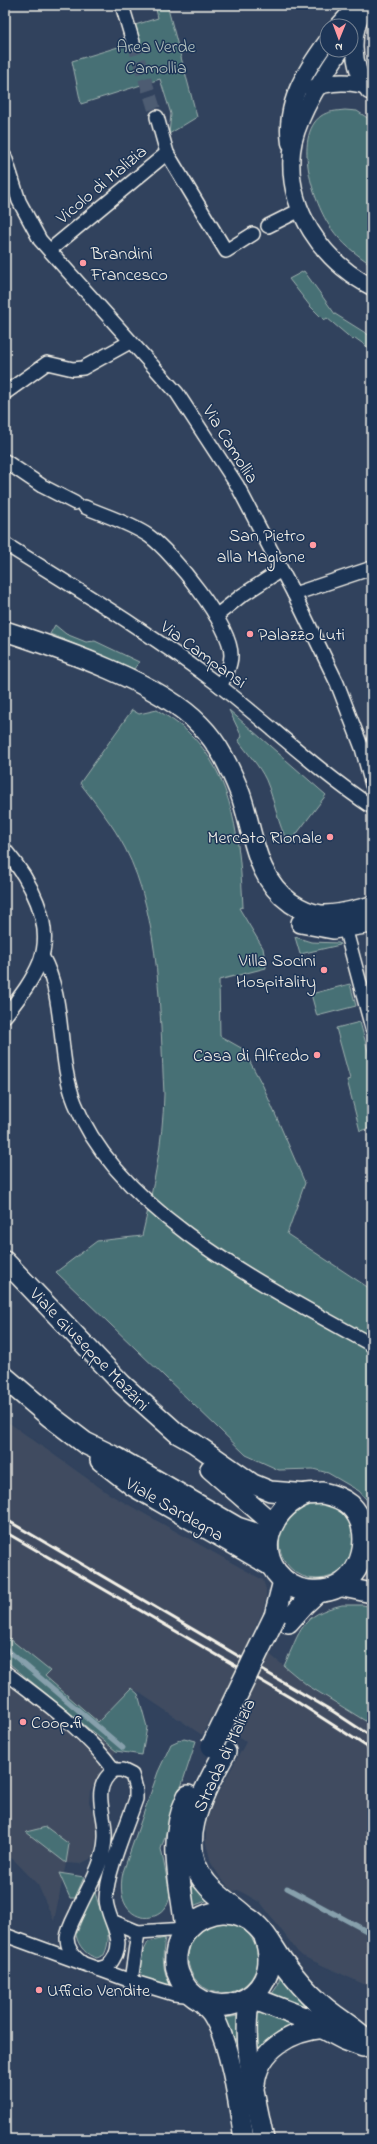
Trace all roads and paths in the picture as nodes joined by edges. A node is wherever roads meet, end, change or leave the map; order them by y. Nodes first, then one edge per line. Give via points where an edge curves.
1 (122, 5) edge
2 (357, 5) edge
3 (367, 5) edge
4 (372, 15) edge
5 (345, 18) edge
6 (359, 18) edge
7 (359, 29) edge
8 (133, 42) tunnel mouth
9 (319, 54) edge
10 (336, 58) edge
11 (355, 58) edge
12 (317, 86) junction
13 (370, 91) edge
14 (308, 108) junction
15 (289, 116) junction
16 (157, 117) tunnel mouth
17 (292, 150) junction
18 (167, 153) junction
19 (5, 157) edge
20 (300, 210) junction
21 (268, 226) dead end
22 (253, 234) dead end
23 (56, 245) dead end
24 (372, 287) edge
25 (130, 342) junction
26 (5, 392) edge
27 (5, 461) edge
28 (5, 544) edge
29 (372, 568) edge
30 (281, 570) junction
31 (294, 594) junction
32 (216, 616) junction
33 (5, 630) edge
34 (220, 686) junction
35 (372, 785) edge
36 (372, 807) edge
37 (5, 850) edge
38 (372, 906) edge
39 (343, 921) junction
40 (372, 923) edge
41 (42, 956) junction
42 (5, 1016) edge
43 (372, 1028) edge
44 (5, 1261) edge
45 (372, 1345) edge
46 (5, 1378) edge
47 (178, 1434) junction
48 (85, 1443) junction
49 (308, 1494) junction
50 (270, 1530) junction
51 (368, 1550) edge
52 (271, 1565) junction
53 (284, 1581) junction
54 (338, 1586) junction
55 (317, 1592) junction
56 (372, 1593) edge
57 (282, 1619) junction
58 (5, 1672) edge
59 (218, 1749) junction
60 (114, 1770) junction
61 (245, 1917) junction
62 (114, 1922) junction
63 (186, 1929) junction
64 (138, 1932) junction
65 (5, 1935) edge
66 (265, 1937) junction
67 (82, 1963) junction
68 (98, 1969) junction
69 (131, 1981) junction
70 (195, 1996) junction
71 (250, 1997) junction
72 (324, 2028) junction
73 (372, 2047) edge
74 (255, 2090) junction
75 (244, 2139) edge
76 (264, 2139) edge

1 - 8 street
2 - 5 street
3 - 6 street
4 - 7 street
9 - 15 street via 298,87
10 - 12 street
11 - 13 street
12 - 13 street via 342,83
12 - 14 street
12 - 15 street via 303,95
13 - 14 street via 340,93 322,98
14 - 17 street via 297,130
15 - 17 street
16 - 18 street
17 - 20 street via 294,184
18 - 22 street, Vicolo di Malizia via 226,251
18 - 23 street, Vicolo di Malizia
19 - 25 street, Via Camollia via 19,201 40,240
20 - 21 street
20 - 24 street via 312,235 329,255
25 - 26 street via 83,368 73,369 47,363
25 - 30 street, Via Camollia via 177,393 194,416 237,485
27 - 32 street via 42,486 134,528 161,546 186,574
28 - 34 street, Via Campansi via 133,626
29 - 31 street
30 - 31 street, Via Camollia
30 - 32 street
31 - 35 street, Via Camollia via 351,716
32 - 34 street via 229,644 231,655
33 - 39 main road via 85,660 134,682 167,700 200,725 219,750 235,781 258,858 267,877 281,895 300,908
34 - 36 street, Via Campansi via 333,780
37 - 41 street via 27,879 40,908
38 - 39 main road
39 - 40 main road
39 - 43 street
41 - 42 street via 31,981
41 - 45 street via 52,974 55,986 70,1090 90,1135 107,1158 153,1206 202,1244 268,1286
44 - 47 main road, Viale Giuseppe Mazzini via 122,1384
46 - 48 main road, Viale Sardegna
47 - 49 main road, Viale Giuseppe Mazzini via 253,1484 274,1492
47 - 50 main road, Viale Giuseppe Mazzini via 196,1457
48 - 50 main road, Viale Sardegna via 118,1459 237,1528
48 - 52 main road, Viale Sardegna via 110,1469 125,1480
49 - 50 main road, Viale Giuseppe Mazzini via 286,1506
49 - 51 main road, Viale Giuseppe Mazzini via 336,1496 349,1504 358,1515
50 - 52 main road
51 - 54 main road, Viale Giuseppe Mazzini via 351,1576
52 - 53 main road, Viale Giuseppe Mazzini
53 - 55 main road, Viale Giuseppe Mazzini via 304,1590
53 - 57 main road, Strada di Malizia
54 - 55 main road, Viale Giuseppe Mazzini
54 - 56 main road, Viale Giuseppe Mazzini
55 - 57 main road, Strada di Malizia
57 - 59 main road, Strada di Malizia, bridge
58 - 60 street via 88,1740
59 - 61 main road, Strada di Malizia via 197,1808 192,1850 198,1871 206,1883
59 - 63 main road, Strada di Malizia via 184,1804 176,1840
60 - 62 street via 122,1770 132,1775 136,1799 107,1890 107,1907
60 - 67 street via 103,1783 100,1793 106,1831 103,1853 68,1933 69,1948
61 - 63 main road via 230,1912 213,1912 198,1918
61 - 66 main road via 259,1928
62 - 64 street
62 - 68 street via 118,1939 117,1951 108,1966
63 - 64 street
63 - 70 main road via 178,1944 178,1973 184,1986
64 - 69 street
65 - 67 street
66 - 71 main road via 270,1963 267,1976
66 - 73 main road via 285,1966 317,2002 359,2032
67 - 68 street
68 - 69 street
69 - 70 street via 174,1994
70 - 71 main road via 210,2004 223,2005 236,2004
70 - 75 main road via 212,2014 219,2030 233,2081
71 - 72 main road
71 - 74 main road via 247,2046
72 - 73 main road via 357,2044
72 - 74 main road via 300,2032 276,2045 260,2066
74 - 76 main road

